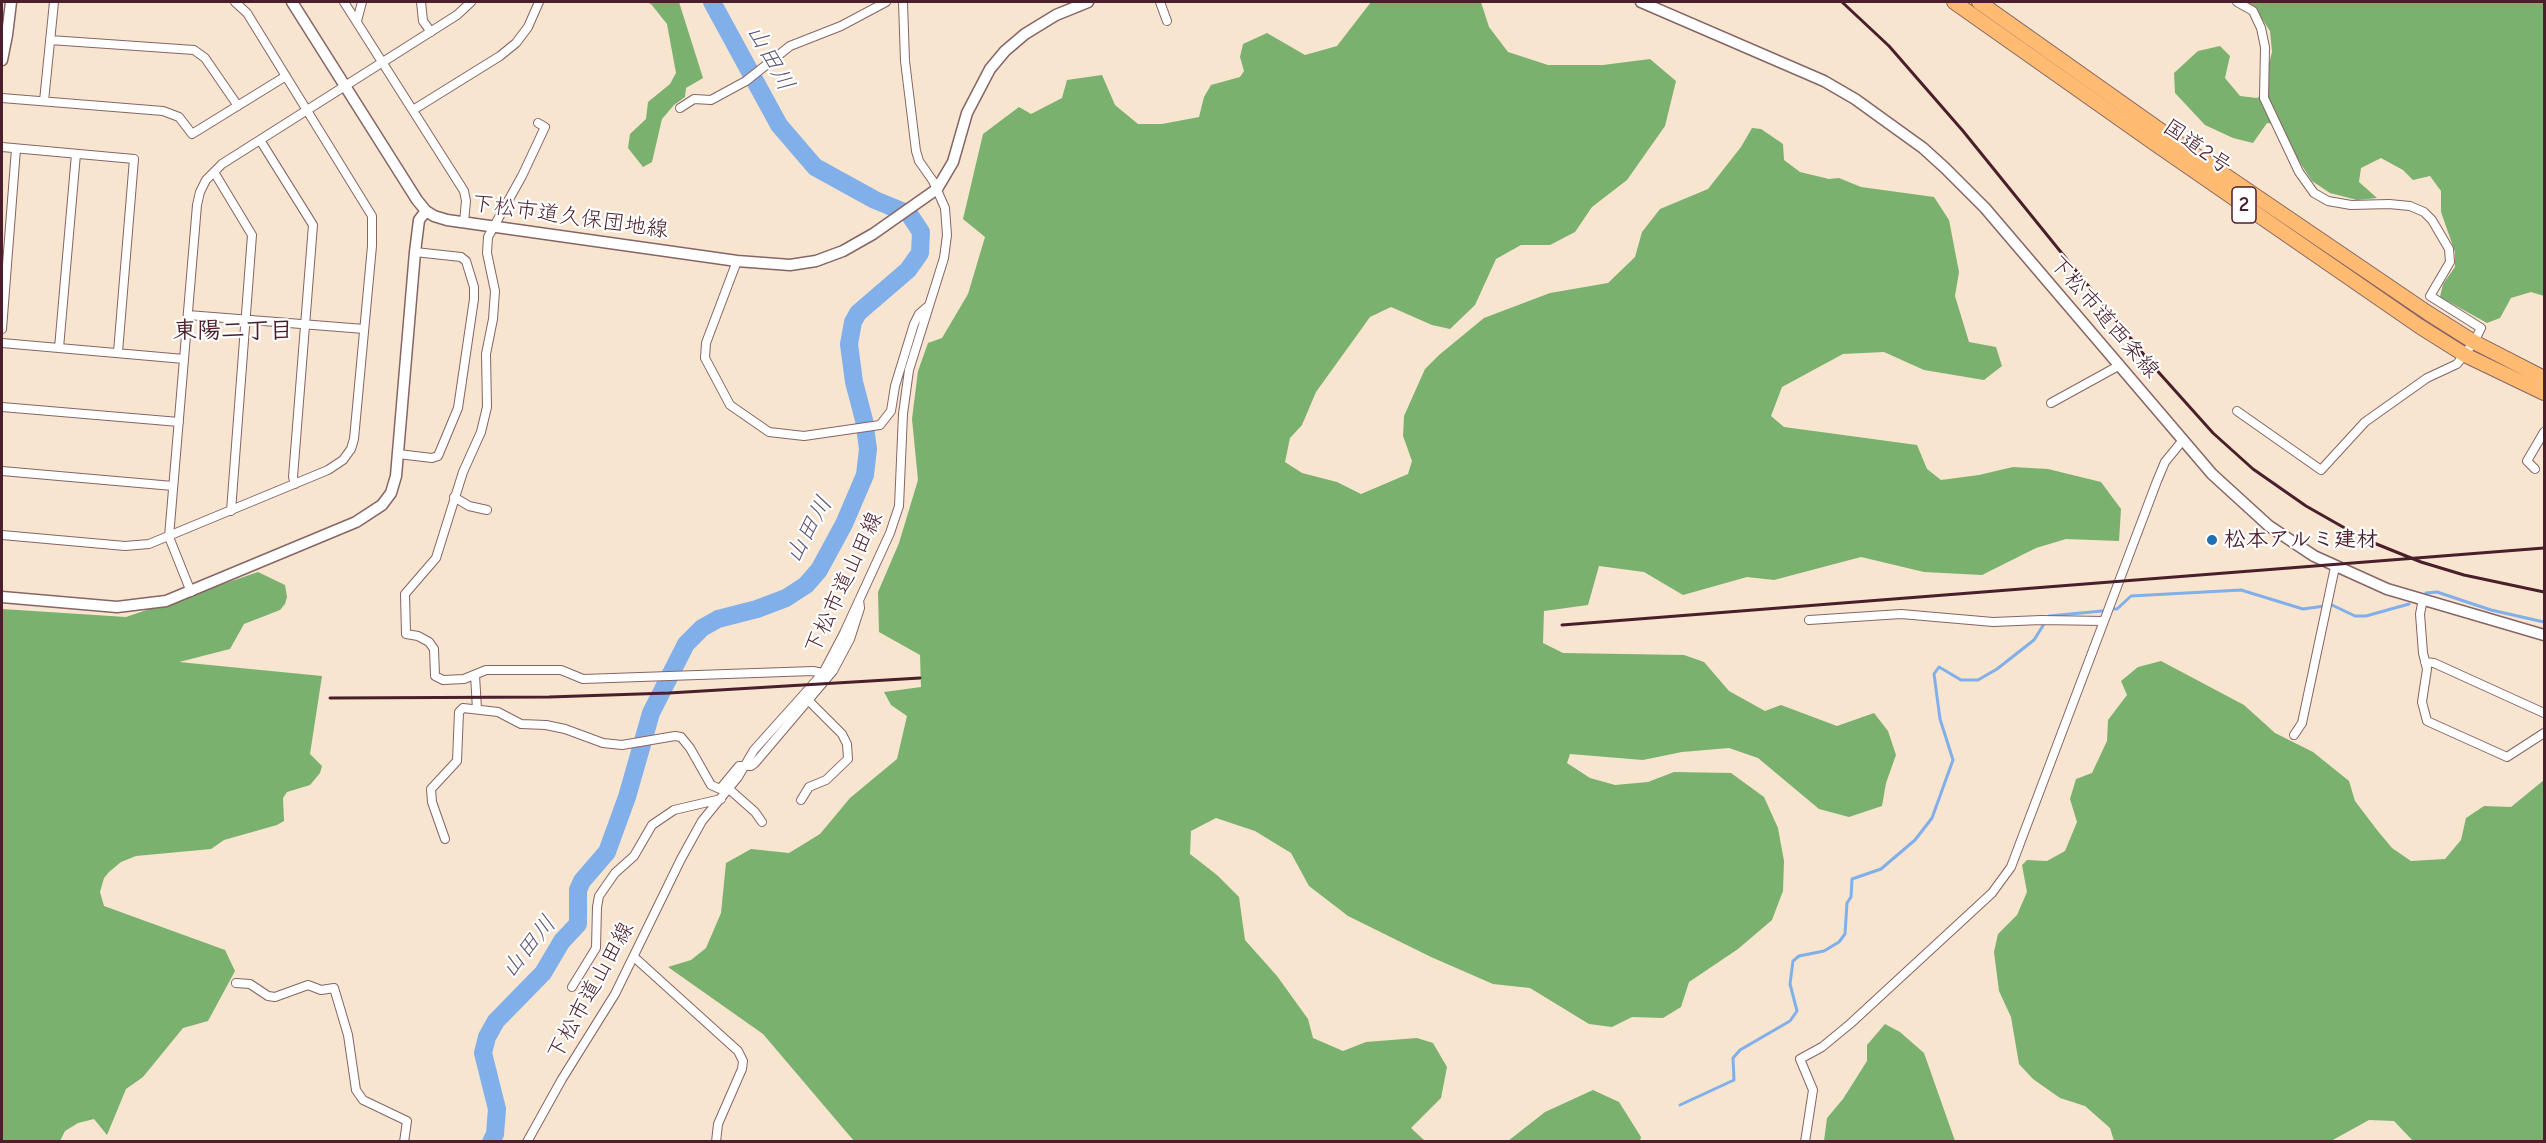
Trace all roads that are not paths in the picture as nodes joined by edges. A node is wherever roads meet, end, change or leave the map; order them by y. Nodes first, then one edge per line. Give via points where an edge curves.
1 (10, 2) edge
2 (54, 2) edge
3 (235, 2) edge
4 (292, 2) edge
5 (344, 2) edge
6 (362, 2) edge
7 (421, 2) edge
8 (471, 2) edge
9 (538, 2) edge
10 (886, 2) edge
11 (903, 2) edge
12 (1088, 2) edge
13 (1160, 2) edge
14 (1641, 2) edge
15 (1953, 2) edge
16 (1979, 2) edge
17 (2237, 2) edge
18 (357, 21) junction
19 (1167, 21) dead end
20 (430, 33) junction
21 (50, 40) junction
22 (2, 60) edge
23 (382, 63) junction
24 (285, 76) junction
25 (345, 87) junction
26 (2, 98) edge
27 (44, 101) junction
28 (238, 106) junction
29 (680, 108) dead end
30 (308, 110) junction
31 (413, 110) junction
32 (538, 123) dead end
33 (260, 140) junction
34 (2, 147) edge
35 (16, 149) junction
36 (76, 154) junction
37 (214, 172) junction
38 (937, 189) junction
39 (426, 211) junction
40 (464, 222) junction
41 (492, 226) junction
42 (415, 252) junction
43 (737, 261) junction
44 (928, 306) junction
45 (188, 315) junction
46 (247, 319) junction
47 (306, 324) junction
48 (2, 328) edge
49 (364, 329) junction
50 (2474, 342) junction
51 (2, 343) edge
52 (59, 348) junction
53 (118, 352) junction
54 (2465, 355) junction
55 (184, 359) junction
56 (2120, 365) junction
57 (2544, 378) edge
58 (2544, 393) edge
59 (2051, 403) dead end
60 (2, 407) edge
61 (2237, 411) dead end
62 (179, 422) junction
63 (2544, 432) edge
64 (2183, 440) junction
65 (398, 454) junction
66 (2535, 469) dead end
67 (2, 471) edge
68 (295, 484) junction
69 (173, 486) junction
70 (454, 497) junction
71 (487, 510) dead end
72 (231, 511) junction
73 (2, 535) edge
74 (170, 537) junction
75 (2336, 567) junction
76 (191, 592) junction
77 (2, 597) edge
78 (859, 598) junction
79 (2422, 599) junction
80 (1809, 620) dead end
81 (2104, 621) junction
82 (2544, 635) edge
83 (2425, 662) junction
84 (823, 673) junction
85 (476, 675) junction
86 (808, 700) junction
87 (477, 709) junction
88 (2544, 713) edge
89 (2544, 734) edge
90 (2294, 735) dead end
91 (744, 767) junction
92 (729, 789) junction
93 (721, 799) junction
94 (801, 800) dead end
95 (762, 822) dead end
96 (445, 839) dead end
97 (634, 957) junction
98 (236, 982) dead end
99 (572, 987) dead end
100 (404, 1142) edge
101 (527, 1142) edge
102 (716, 1142) edge
103 (1804, 1142) edge

1 - 22 street
2 - 21 street
3 - 24 street via 247,14
4 - 25 street
5 - 18 street
6 - 18 street
7 - 20 street via 423,21
8 - 20 street
9 - 31 street via 528,27 516,43
10 - 29 street via 841,26 790,46 746,81 711,100 693,99
11 - 38 street, 下松市道山田線 via 905,61 916,151
12 - 38 street via 1025,34 990,69 967,113 953,162
13 - 19 street
14 - 56 street, 下松市道西条線 via 1824,81 1923,148 1985,208
15 - 54 highway, 国道2号 / 2 via 2361,287
16 - 50 highway, 国道2号 / 2 via 2191,152
17 - 50 street via 2253,11 2261,28 2265,46 2264,99 2299,172 2314,193 2328,201 2410,206 2424,212 2449,249 2450,262 2430,296 2481,328
18 - 23 street
20 - 23 street
21 - 27 street
21 - 28 street via 194,50 205,58
23 - 25 street
23 - 31 street
24 - 28 street
24 - 30 street
25 - 30 street
25 - 39 street
26 - 27 street
27 - 28 street via 163,111 179,117 192,134
30 - 33 street
30 - 49 street via 372,216
31 - 40 street via 464,191
32 - 41 street via 544,127 501,216
33 - 37 street
33 - 47 street via 313,225
34 - 35 street
35 - 36 street
35 - 48 street
36 - 52 street
36 - 53 street via 135,159
37 - 45 street via 206,180 197,205
37 - 46 street via 252,235
38 - 43 street, 下松市道久保団地線 via 873,234 816,261 790,265
38 - 44 street, 下松市道山田線 via 947,216 948,235
39 - 40 street, 下松市道久保団地線
39 - 42 street via 419,220
40 - 41 street, 下松市道久保団地線
41 - 43 street, 下松市道久保団地線
41 - 70 street via 487,253 495,291 486,354 487,407
42 - 65 street
42 - 65 street via 461,257 466,261 474,298 459,408 438,456
43 - 44 street via 706,343 705,358 730,405 769,432 804,436 880,426 891,411 914,324
44 - 78 street, 下松市道山田線 via 905,396 899,506
45 - 46 street
45 - 55 street
46 - 47 street
46 - 72 street
47 - 49 street
47 - 68 street
49 - 68 street via 351,449 344,460 328,470
50 - 54 street
50 - 57 highway, 国道2号 / 2
51 - 52 street
52 - 53 street
53 - 55 street
54 - 58 highway, 国道2号 / 2
54 - 61 street via 2457,364 2427,378 2365,422 2321,470
55 - 62 street
56 - 59 street
56 - 64 street, 下松市道西条線
60 - 62 street
62 - 69 street
63 - 66 street via 2527,461
64 - 75 street, 下松市道西条線 via 2212,474 2269,526
64 - 81 street via 2165,462
65 - 76 street via 391,493 370,515
67 - 69 street
68 - 72 street
69 - 74 street
70 - 71 street
70 - 85 street via 436,558 405,594 405,629 406,634 418,636 434,649 435,676 443,680
72 - 74 street
73 - 74 street via 125,546
74 - 76 street
75 - 79 street, 下松市道西条線
75 - 90 street via 2302,723
76 - 77 street via 150,604 117,608
78 - 84 street, 下松市道山田線
78 - 86 street via 858,616 843,656
79 - 82 street, 下松市道西条線
79 - 83 street
80 - 81 street via 1901,614 1994,622
81 - 103 street via 2004,879 1850,1024 1800,1059 1813,1090
83 - 88 street
83 - 89 street via 2422,702 2427,721 2507,756
84 - 85 street via 813,670 583,679 561,670 486,670
84 - 91 street, 下松市道山田線 via 754,750
85 - 87 street
86 - 91 street via 755,763
86 - 94 street via 842,734 848,744 848,759 826,780 809,787
87 - 91 street via 498,712 521,724 565,729 603,743 622,745 681,737 717,789 739,766
87 - 96 street via 462,708 459,712 456,761 431,789
91 - 92 street, 下松市道山田線
92 - 93 street, 下松市道山田線
92 - 95 street
93 - 97 street, 下松市道山田線 via 702,821 681,859
93 - 99 street via 674,810 652,825 634,856 615,873 599,896 596,948
97 - 101 street, 下松市道山田線
97 - 102 street via 738,1051 743,1061 718,1124
98 - 100 street via 250,984 274,997 308,985 321,990 334,988 348,1035 356,1090 363,1100 407,1121

